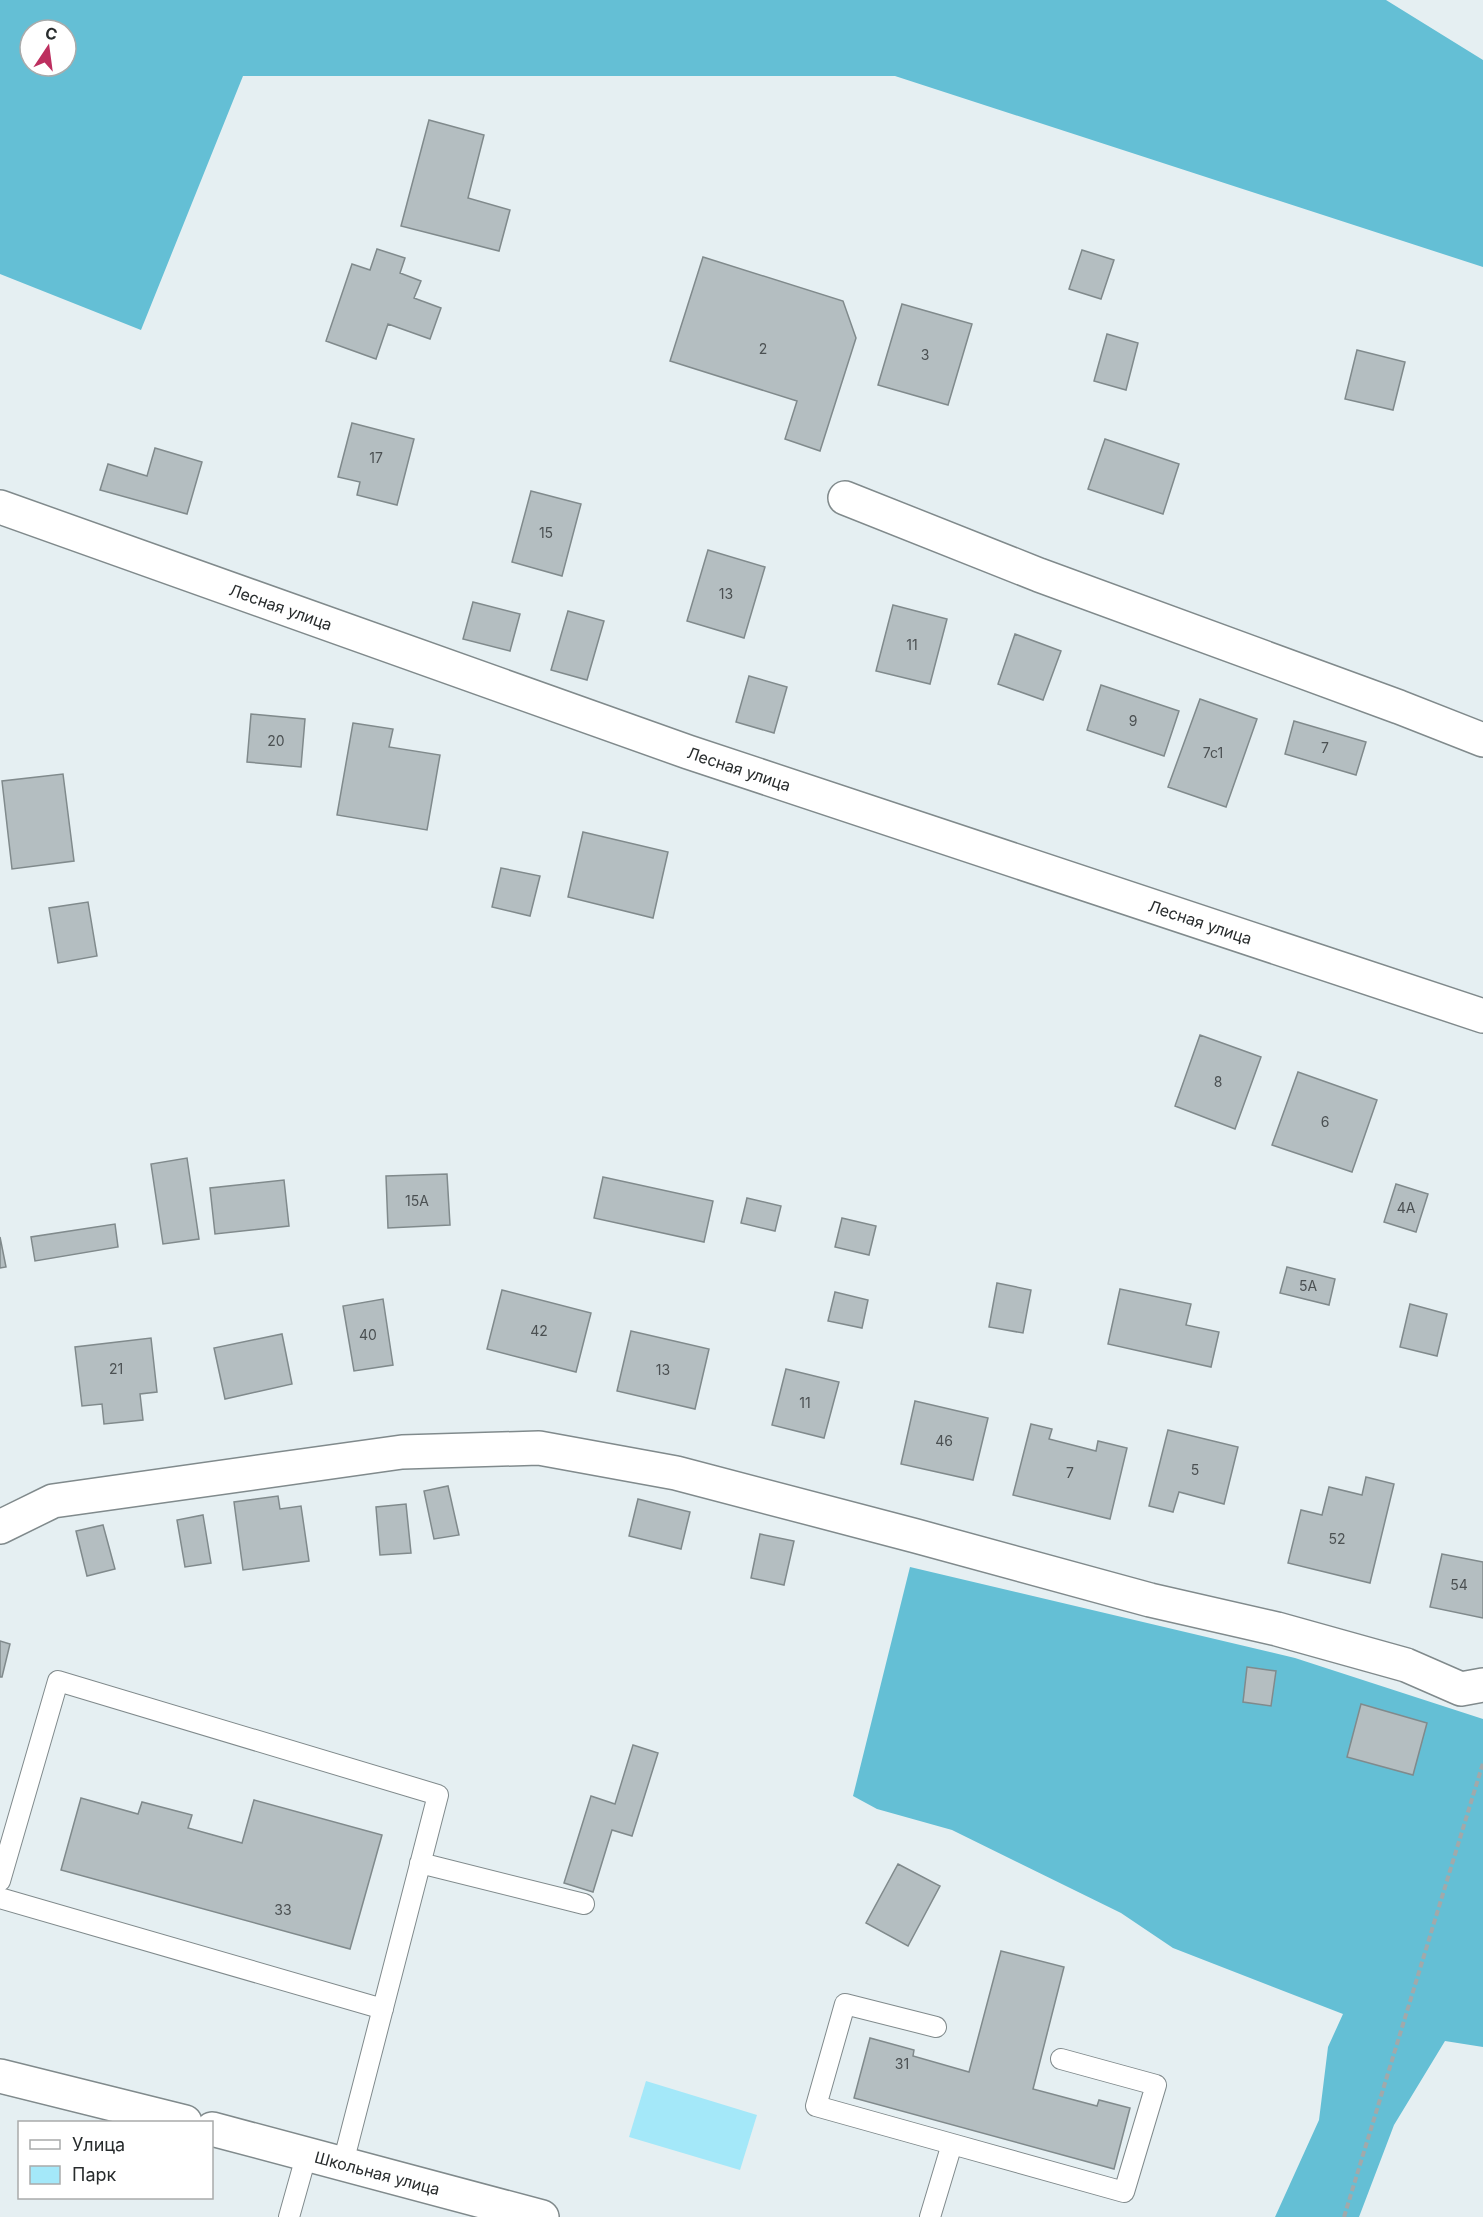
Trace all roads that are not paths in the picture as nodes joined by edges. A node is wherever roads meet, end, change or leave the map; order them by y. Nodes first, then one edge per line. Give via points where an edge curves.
1 (845, 498) dead end
2 (0, 507) edge
3 (1483, 740) edge
4 (1483, 1016) edge
5 (0, 1527) edge
6 (1483, 1685) edge
7 (420, 1863) junction
8 (0, 1881) edge
9 (0, 1899) edge
10 (584, 1904) dead end
11 (383, 2009) junction
12 (936, 2027) dead end
13 (1061, 2059) dead end
14 (0, 2076) edge
15 (181, 2121) edge
16 (213, 2129) edge
17 (952, 2144) junction
18 (307, 2153) junction
19 (343, 2163) junction
20 (289, 2217) edge
21 (542, 2217) edge
22 (930, 2217) edge

1 - 3 street via 1039,575
2 - 4 street, Лесная улица via 688,752
5 - 6 street via 53,1501 402,1452 539,1448 676,1473 1150,1600 1277,1629 1406,1665 1461,1689
7 - 8 lane via 438,1795 58,1681
7 - 10 lane
7 - 11 lane
9 - 11 lane
11 - 19 lane
12 - 17 lane via 845,2004 816,2106
13 - 17 lane via 1156,2085 1124,2192
14 - 15 street
16 - 18 street, Школьная улица
17 - 22 lane
18 - 19 street, Школьная улица
18 - 20 lane
19 - 21 street, Школьная улица

